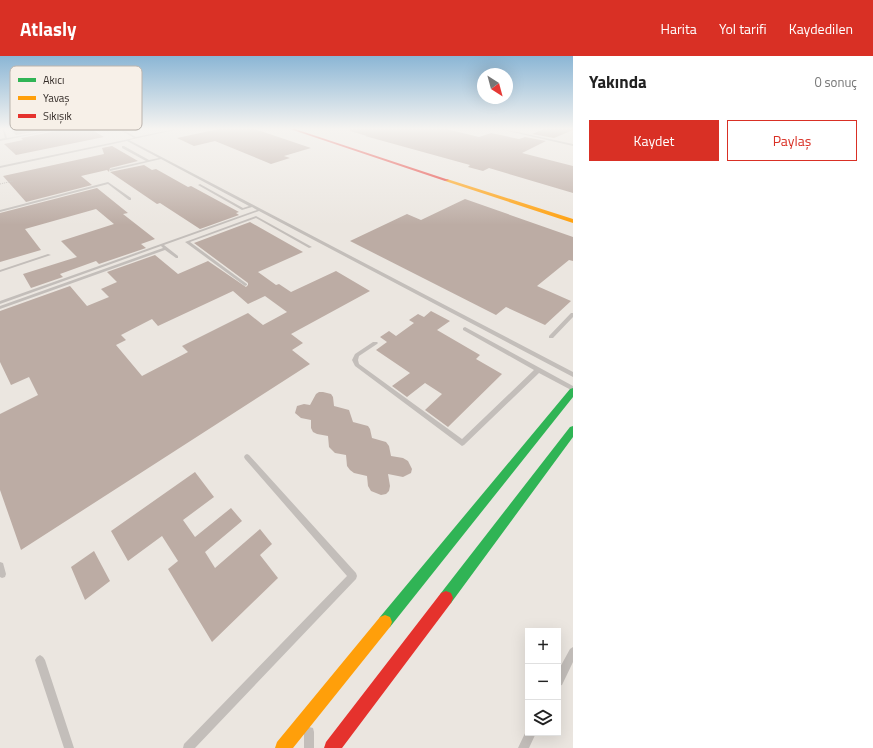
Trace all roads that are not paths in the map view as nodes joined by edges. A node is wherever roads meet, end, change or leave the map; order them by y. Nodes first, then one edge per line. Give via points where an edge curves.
1 (32, 160) edge
2 (165, 160) edge
3 (388, 160) edge
4 (411, 160) edge
5 (149, 161) edge
6 (0, 167) edge
7 (111, 170) dead end
8 (199, 185) dead end
9 (130, 199) dead end
10 (252, 206) junction
11 (561, 207) dead end
12 (259, 210) junction
13 (0, 211) edge
14 (573, 221) edge
15 (306, 234) junction
16 (295, 239) junction
17 (162, 245) junction
18 (310, 247) dead end
19 (166, 248) junction
20 (49, 255) dead end
21 (177, 257) dead end
22 (0, 271) edge
23 (245, 285) dead end
24 (0, 303) edge
25 (0, 308) edge
26 (573, 314) edge
27 (465, 328) dead end
28 (550, 337) dead end
29 (375, 343) dead end
30 (538, 370) junction
31 (573, 375) edge
32 (573, 390) edge
33 (573, 430) edge
34 (247, 457) dead end
35 (573, 652) edge
36 (40, 660) dead end
37 (561, 675) edge
38 (308, 717) junction
39 (529, 736) edge
40 (69, 748) edge
41 (188, 748) edge
42 (283, 748) edge
43 (309, 748) edge
44 (332, 748) edge
45 (523, 748) edge

1 - 6 lane
2 - 10 lane
3 - 14 street
4 - 11 street
5 - 7 lane
8 - 10 lane via 243,209
9 - 13 lane via 108,183
10 - 12 lane
12 - 15 lane
12 - 17 lane
15 - 16 lane
15 - 31 lane
16 - 18 lane
16 - 23 lane via 256,217 187,242
17 - 19 lane
17 - 24 lane
19 - 21 lane
19 - 25 lane
20 - 22 lane
26 - 28 lane
27 - 30 lane
29 - 30 lane via 357,355 356,365 462,443
30 - 32 lane
32 - 38 street
33 - 44 street
34 - 41 lane via 352,576
35 - 37 lane
36 - 40 lane
38 - 42 street
38 - 43 lane
39 - 45 lane

